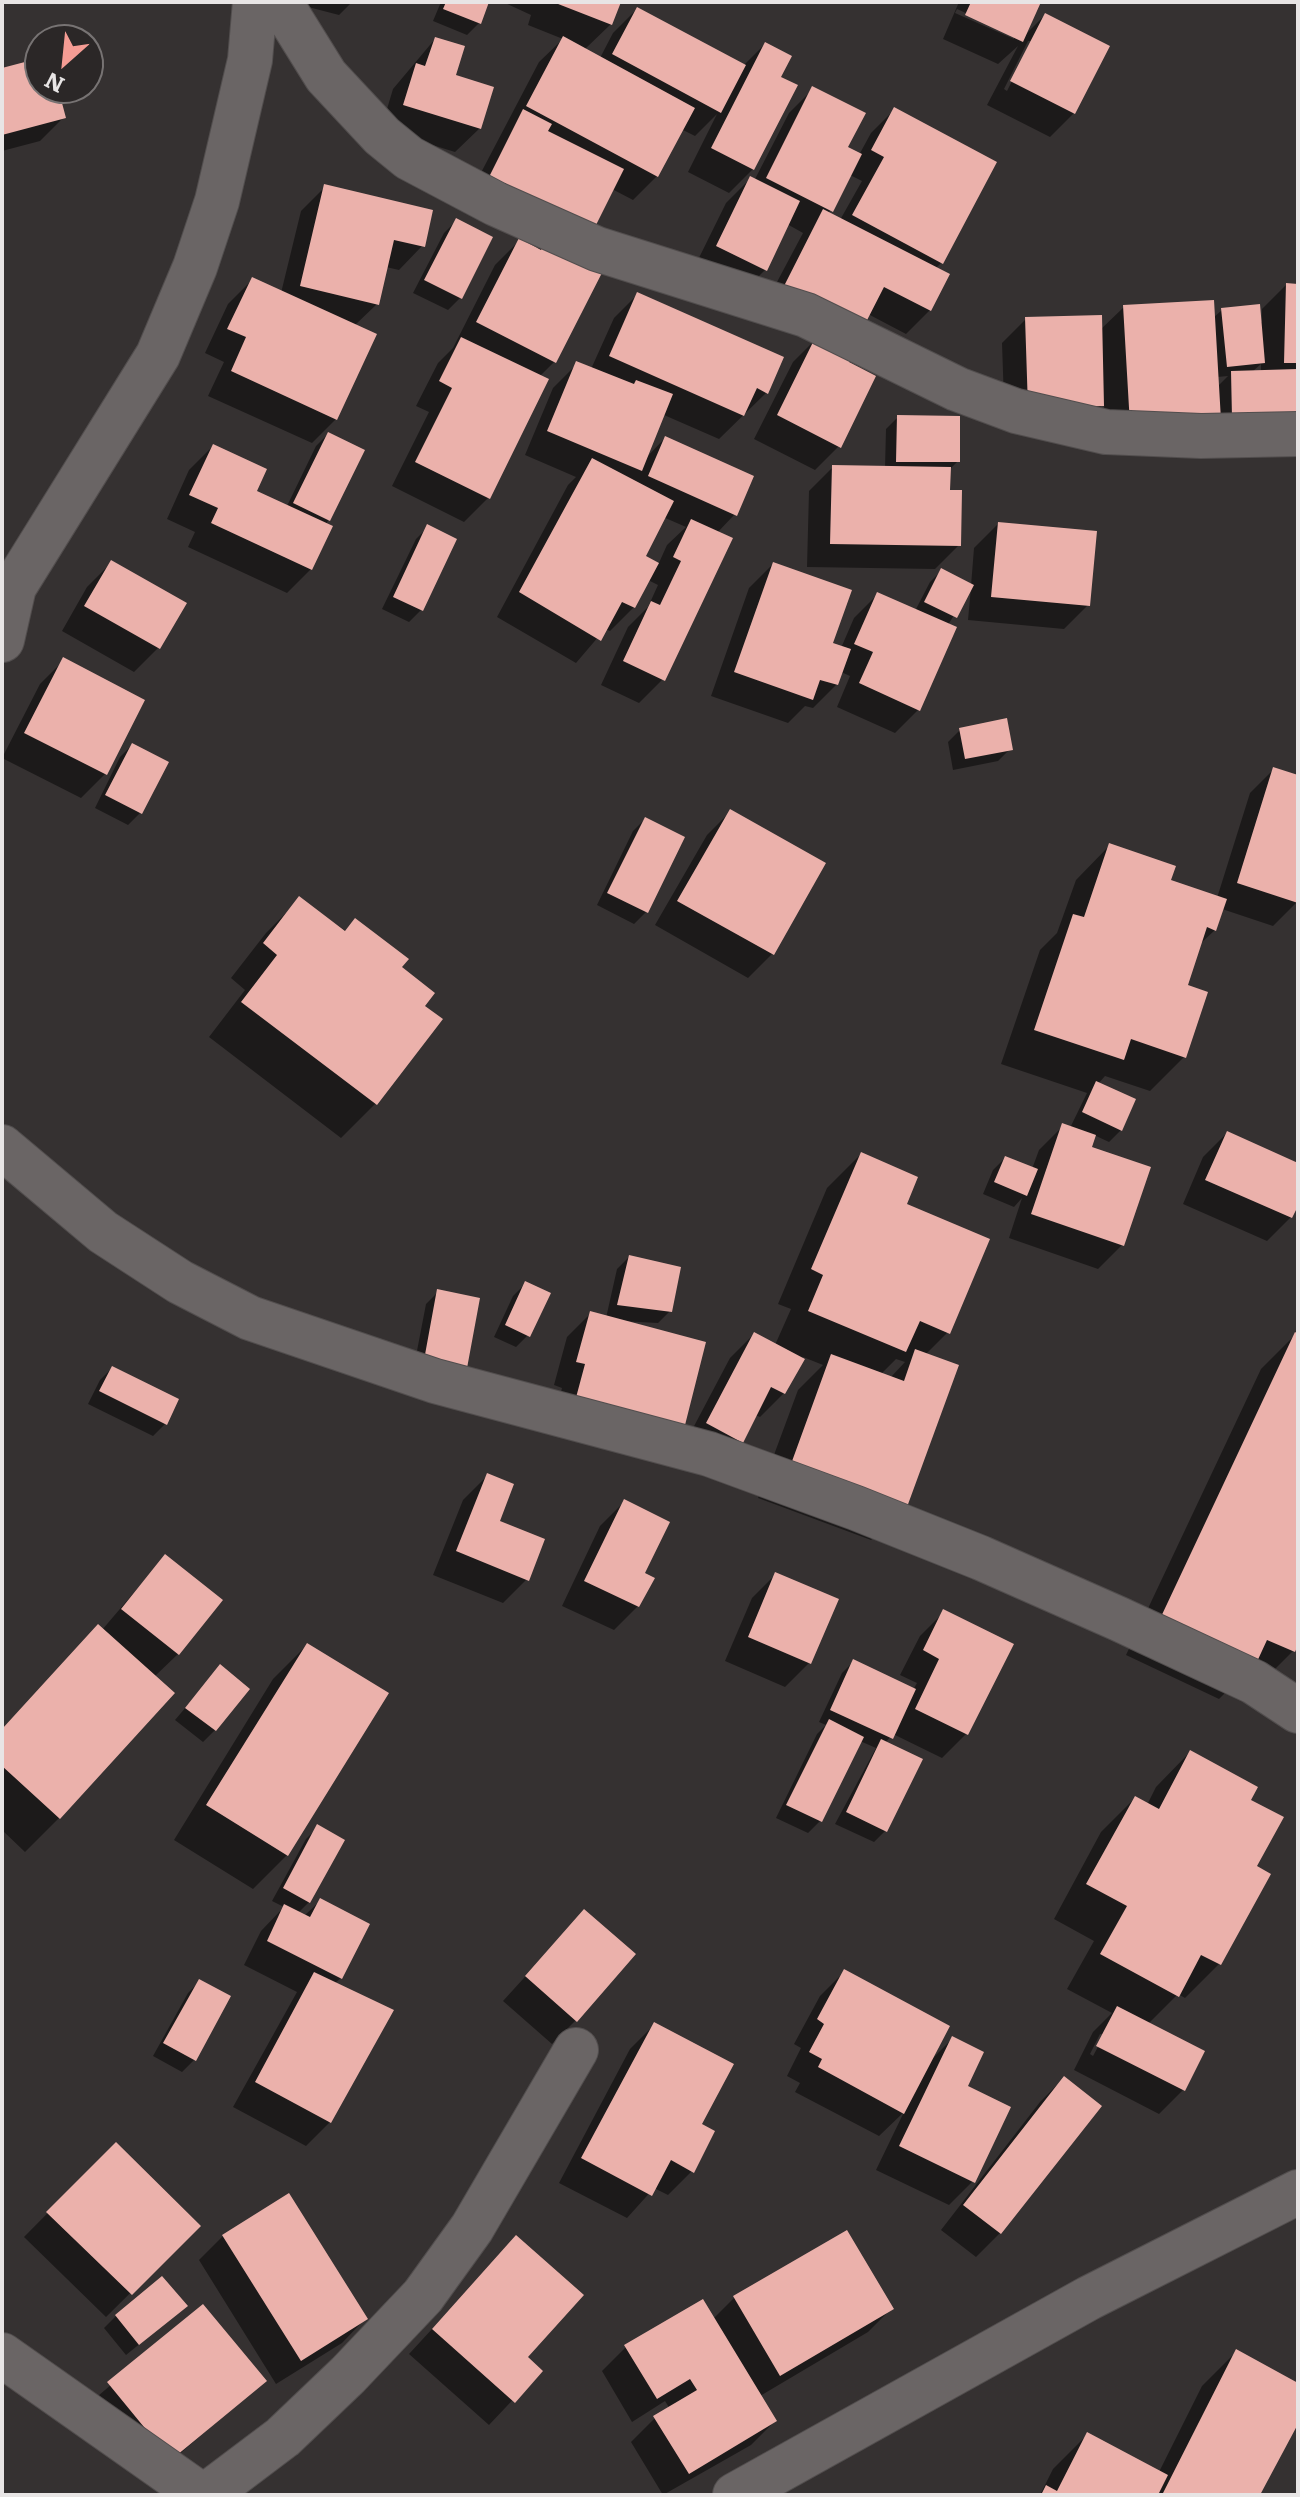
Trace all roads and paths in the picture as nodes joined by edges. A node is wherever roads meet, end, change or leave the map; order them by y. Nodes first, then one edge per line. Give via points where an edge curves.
1 (255, 2) edge
2 (280, 2) edge
3 (1298, 434) edge
4 (8, 592) edge
5 (2, 640) edge
6 (2, 1147) edge
7 (1298, 1711) edge
8 (576, 2050) dead end
9 (1298, 2192) edge
10 (2, 2355) edge
11 (204, 2495) edge
12 (735, 2495) edge

1 - 4 street via 250,60 217,201 195,267 158,355
2 - 3 street via 326,76 409,158 597,249 806,315 957,389 1016,411 1106,432
4 - 5 street
6 - 7 street via 103,1232 180,1282 250,1318 435,1381 709,1454 856,1508 1132,1625 1254,1682
8 - 11 street via 472,2228 423,2296 283,2437
9 - 12 street via 1089,2298
10 - 11 street

